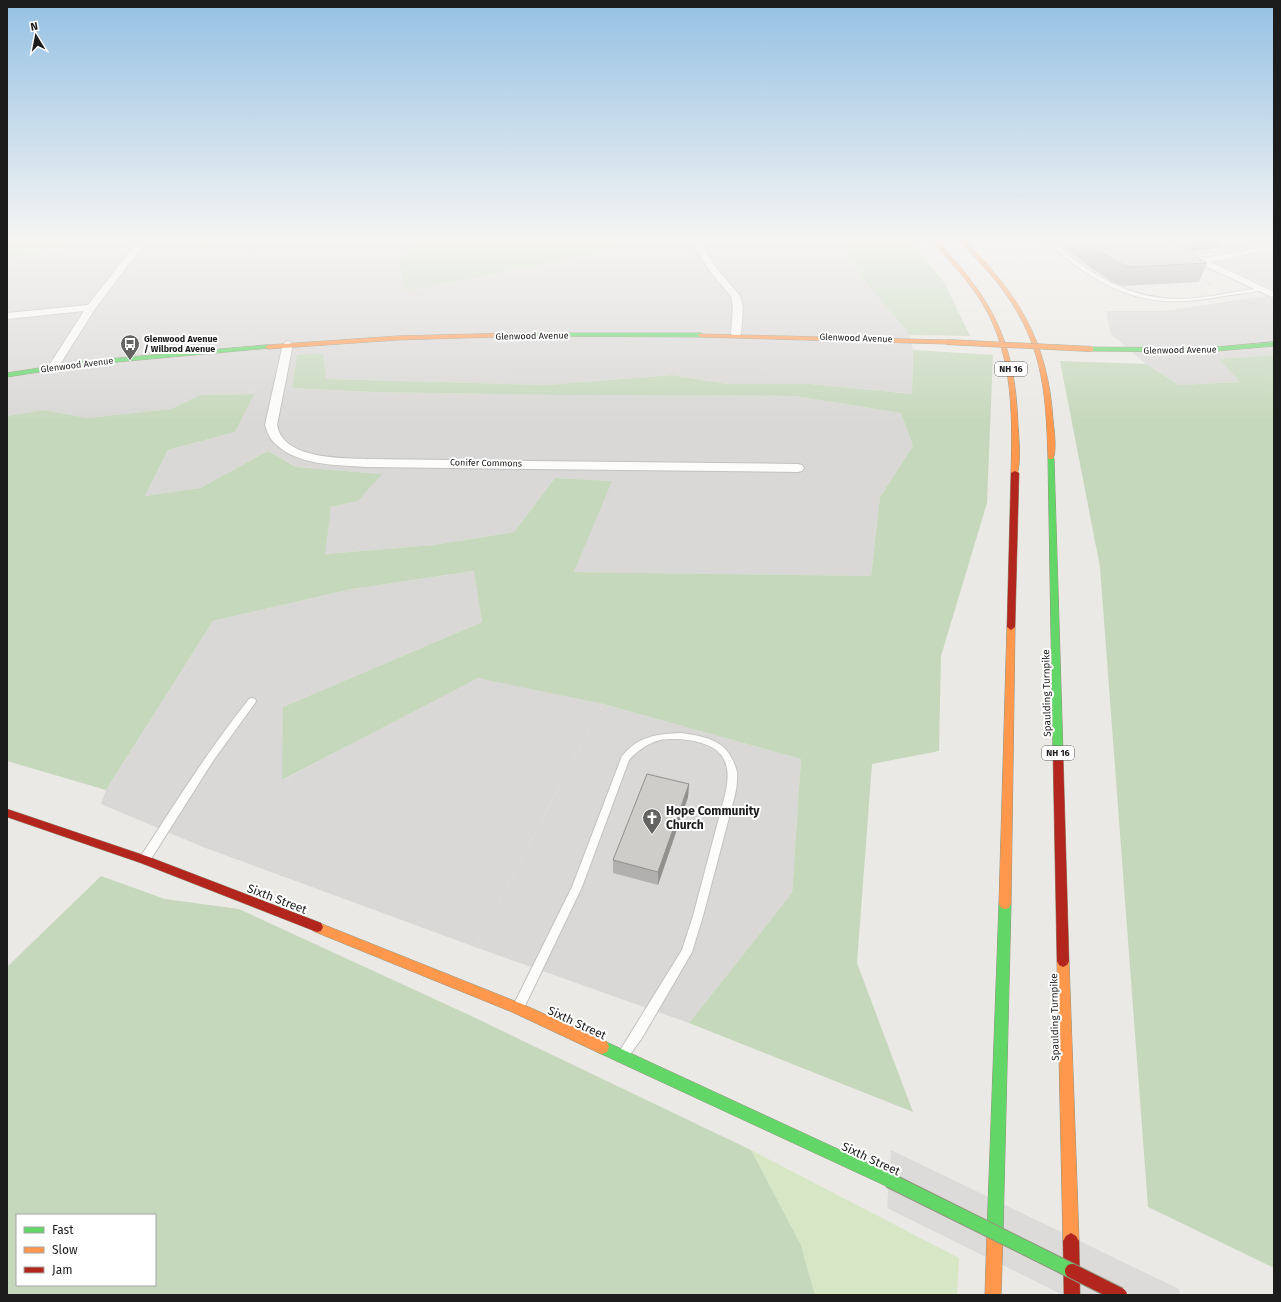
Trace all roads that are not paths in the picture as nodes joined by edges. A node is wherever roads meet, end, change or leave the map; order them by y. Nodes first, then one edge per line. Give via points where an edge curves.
1 (98, 299) edge
2 (736, 299) edge
3 (982, 299) edge
4 (1011, 299) edge
5 (1168, 299) edge
6 (1189, 299) edge
7 (91, 308) junction
8 (7, 316) edge
9 (736, 334) junction
10 (288, 344) junction
11 (1274, 344) edge
12 (53, 367) junction
13 (7, 375) edge
14 (798, 468) dead end
15 (252, 701) dead end
16 (7, 813) edge
17 (145, 860) junction
18 (518, 1008) junction
19 (622, 1056) junction
20 (993, 1295) edge
21 (1072, 1295) edge
22 (1120, 1295) edge

1 - 7 street
2 - 9 street via 738,306
3 - 20 main road, NH 16 via 993,316 1007,354 1014,390 1015,427 1006,866
4 - 21 main road, Spaulding Turnpike / NH 16 via 1031,335 1042,364 1048,408 1054,552
5 - 6 lane
7 - 8 street
7 - 12 street
9 - 10 main road, Glenwood Avenue via 403,338
9 - 11 main road, Glenwood Avenue, bridge via 1191,351
10 - 12 main road, Glenwood Avenue
10 - 14 street, Conifer Commons via 271,425 272,433 284,446 307,456 368,463
12 - 13 main road, Glenwood Avenue
15 - 17 lane via 183,799
16 - 17 main road, Sixth Street
17 - 18 main road, Sixth Street
18 - 19 main road, Sixth Street
18 - 19 lane via 577,887 625,758 645,742 660,737 700,739 715,745 726,754 733,778 698,916 687,952
19 - 22 main road, Sixth Street, bridge via 889,1180

